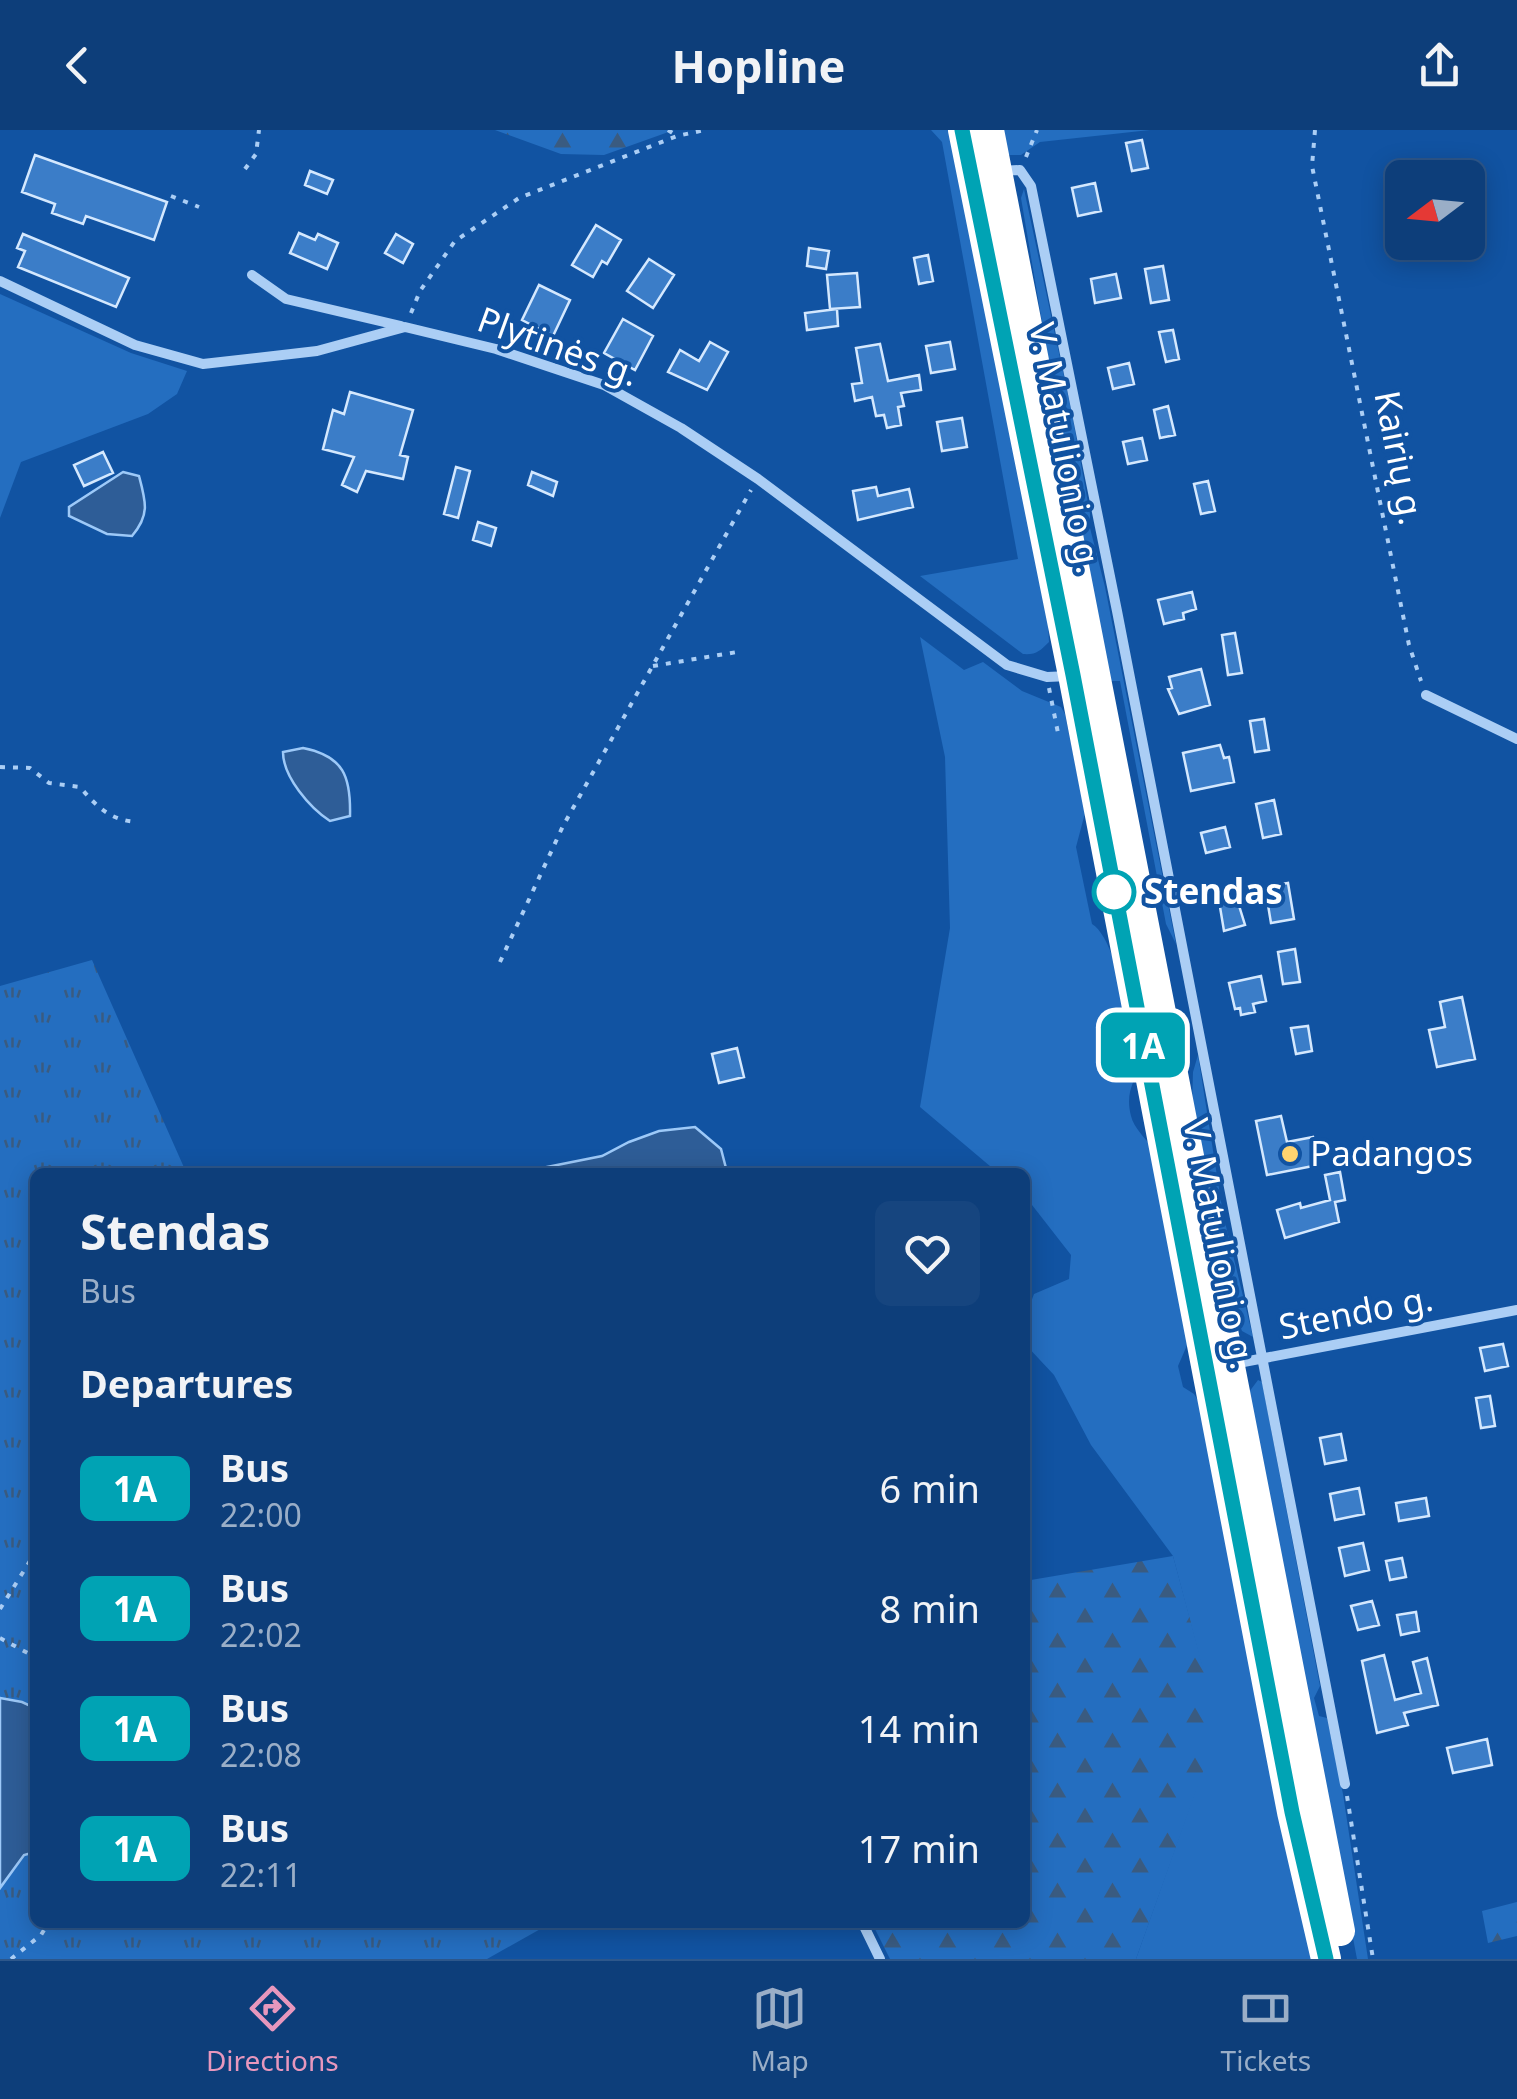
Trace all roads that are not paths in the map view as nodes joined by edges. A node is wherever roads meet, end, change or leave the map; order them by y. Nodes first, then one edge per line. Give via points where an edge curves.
1 (962, 130) edge
2 (989, 130) edge
3 (1008, 171) junction
4 (252, 275) dead end
5 (0, 281) edge
6 (405, 327) junction
7 (1084, 673) junction
8 (1426, 695) road end
9 (1517, 738) edge
10 (1517, 1310) edge
11 (1262, 1358) junction
12 (1218, 1367) junction
13 (1345, 1784) road end
14 (865, 1928) edge
15 (880, 1959) edge
16 (1326, 1959) edge
17 (1345, 1959) edge

1 - 7 highway, V. Matulionio g.
2 - 3 highway, V. Matulionio g.
3 - 7 highway, V. Matulionio g.
3 - 11 street via 1031,186
4 - 6 street via 286,299
5 - 6 street, Plytinės g. via 134,345 203,364 316,350
6 - 7 street, Plytinės g. via 604,385 758,479 1008,665 1047,677
7 - 12 highway, V. Matulionio g.
8 - 9 street
10 - 11 street, Stendo g.
11 - 12 street, Stendo g.
11 - 13 street
12 - 16 highway, V. Matulionio g. via 1292,1812
12 - 17 highway, V. Matulionio g.
14 - 15 street

